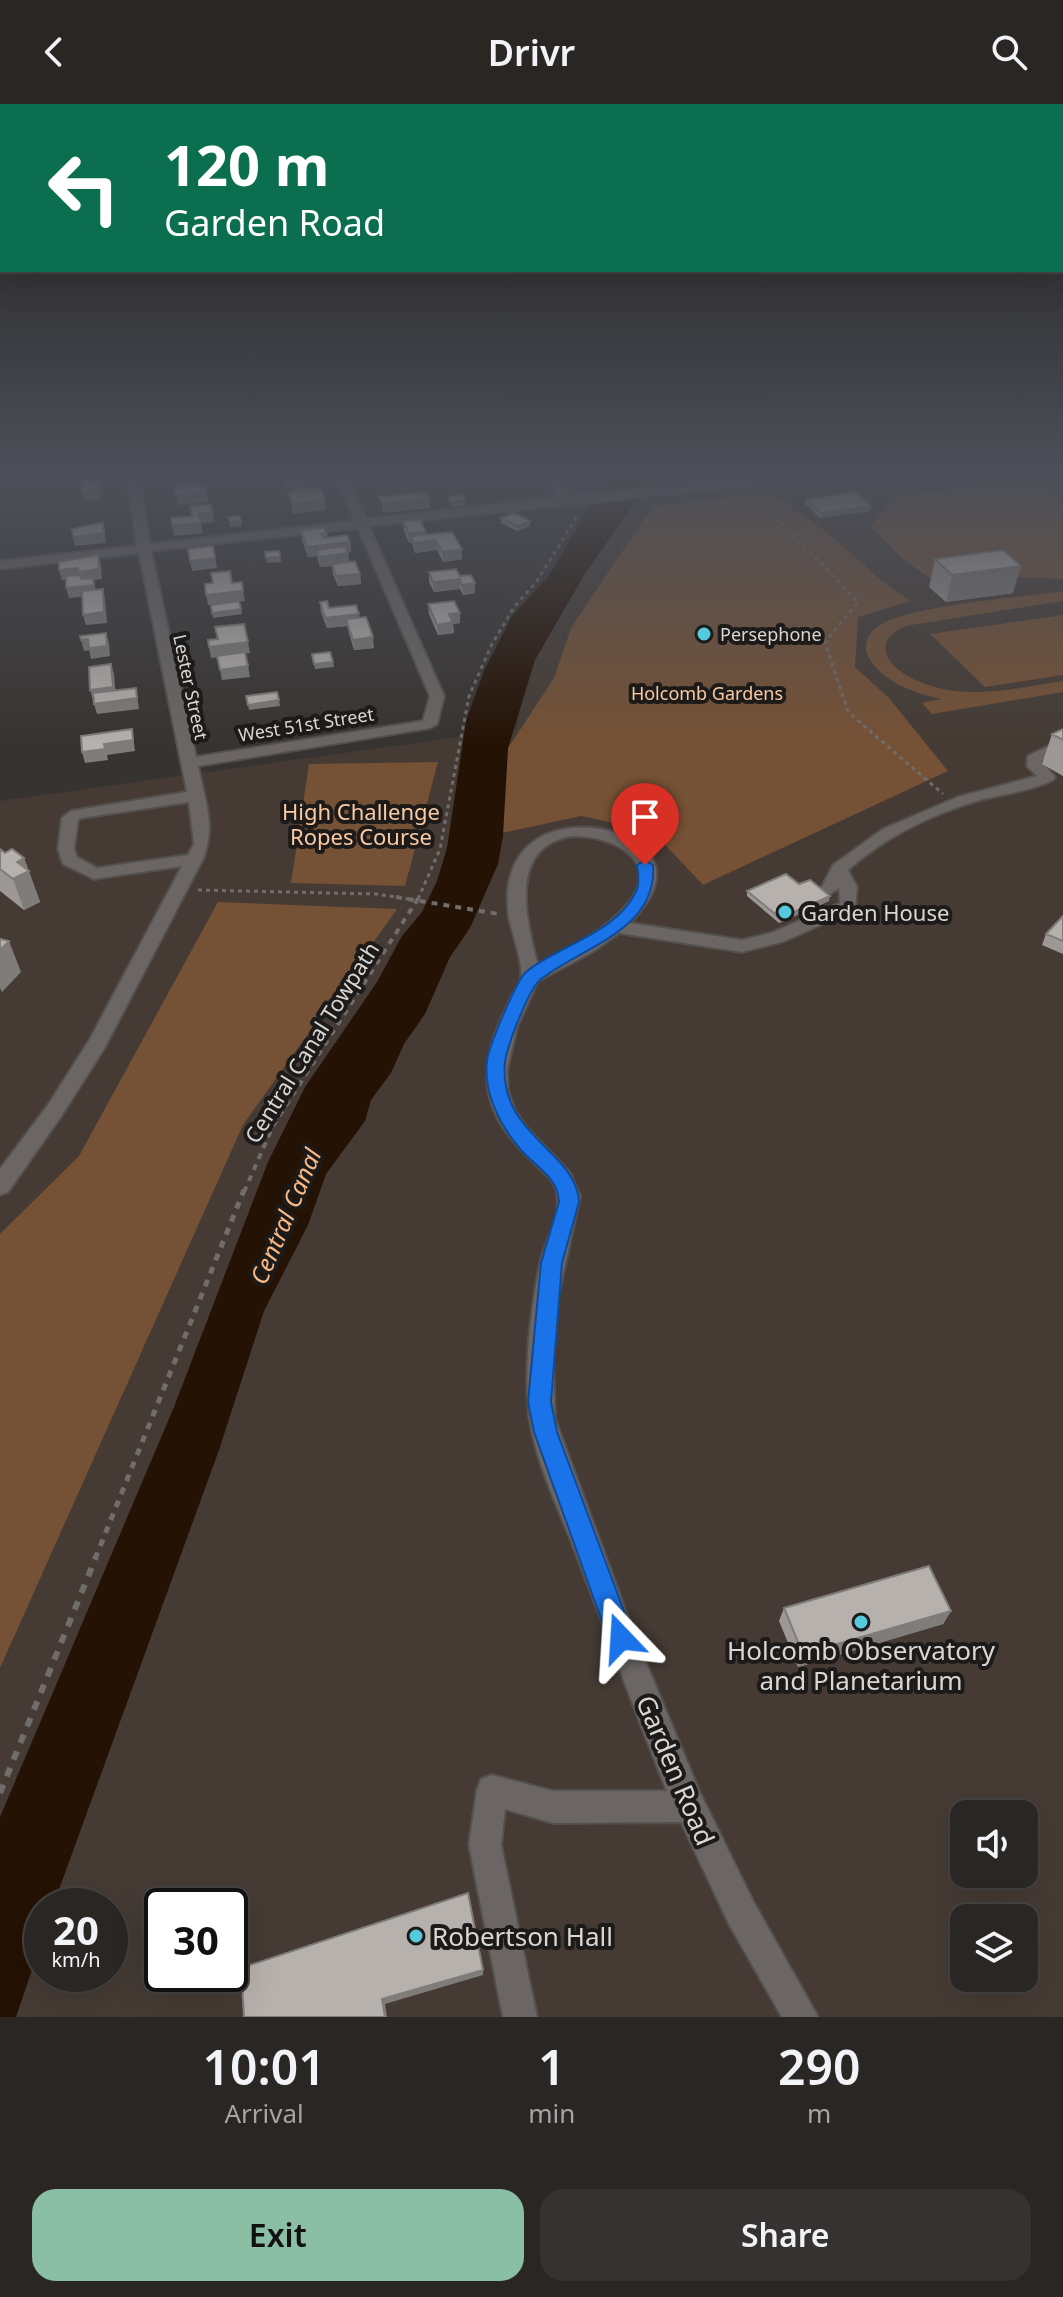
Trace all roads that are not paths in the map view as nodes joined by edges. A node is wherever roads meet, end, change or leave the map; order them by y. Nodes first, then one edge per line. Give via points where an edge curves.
1 (148, 566) edge
2 (381, 566) edge
3 (1063, 744) edge
4 (188, 763) junction
5 (195, 796) junction
6 (195, 859) junction
7 (839, 869) junction
8 (830, 889) dead end
9 (614, 926) junction
10 (531, 977) junction
11 (0, 1186) edge
12 (690, 1806) junction
13 (520, 2017) edge
14 (801, 2017) edge

1 - 4 street, Lester Street
2 - 4 street, West 51st Street via 437,696 430,724
3 - 7 street via 1033,759 1047,777 1031,786 954,804 901,827
4 - 5 street, Lester Street
5 - 6 street, Lester Street via 202,824
5 - 6 street via 77,814 70,818 66,849 69,860 94,874
6 - 11 street, Lester Street via 98,1042
7 - 8 street
7 - 9 street via 849,906 776,938 742,946
9 - 10 street
9 - 10 street via 647,887 647,870 639,855 598,834 549,837 526,858 515,891
10 - 12 street, Garden Road via 499,1045 496,1073 511,1124 560,1174 569,1194 551,1263 539,1387 542,1419 621,1638
12 - 13 street via 553,1807 492,1790 485,1845
12 - 14 street, Garden Road via 748,1927

